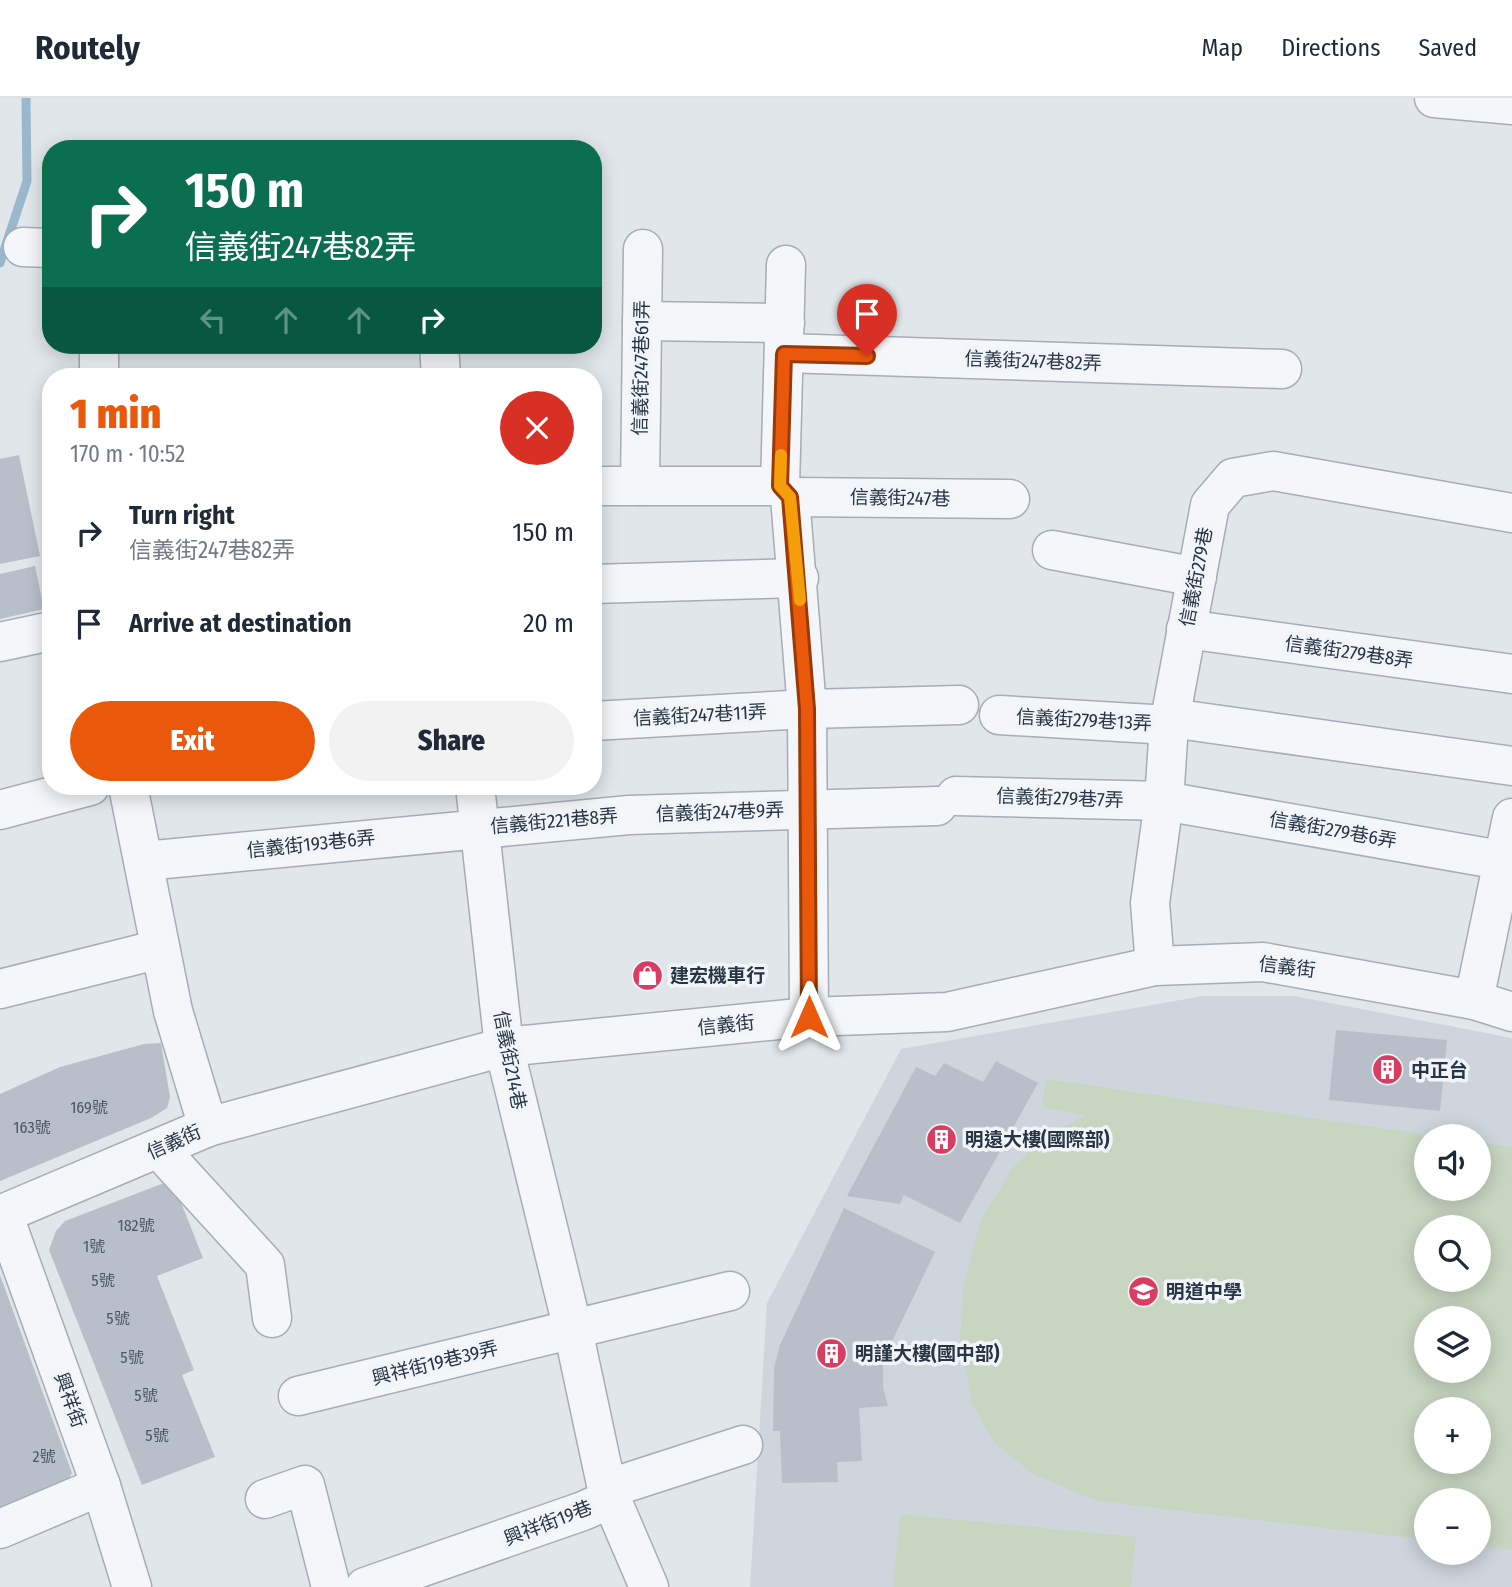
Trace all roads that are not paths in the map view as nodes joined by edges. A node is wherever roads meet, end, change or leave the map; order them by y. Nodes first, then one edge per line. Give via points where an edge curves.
1 (1434, 98) edge
2 (1512, 104) edge
3 (643, 249) dead end
4 (786, 265) dead end
5 (642, 321) junction
6 (785, 338) junction
7 (1282, 369) dead end
8 (602, 486) edge
9 (640, 486) junction
10 (785, 491) junction
11 (1010, 499) dead end
12 (1512, 513) edge
13 (1052, 550) dead end
14 (1197, 577) junction
15 (799, 578) junction
16 (602, 584) edge
17 (1186, 629) junction
18 (42, 633) edge
19 (0, 642) edge
20 (1512, 674) edge
21 (959, 705) dead end
22 (807, 709) junction
23 (999, 715) dead end
24 (602, 720) edge
25 (1170, 722) junction
26 (1512, 766) edge
27 (56, 795) edge
28 (130, 795) edge
29 (476, 795) edge
30 (1164, 801) junction
31 (810, 809) junction
32 (0, 810) edge
33 (629, 815) joint
34 (1512, 818) edge
35 (478, 828) junction
36 (144, 861) junction
37 (1507, 861) edge
38 (160, 949) junction
39 (1155, 966) junction
40 (0, 989) edge
41 (1474, 1000) junction
42 (1512, 1012) edge
43 (809, 1017) junction
44 (504, 1047) junction
45 (208, 1127) junction
46 (159, 1149) junction
47 (2, 1214) edge
48 (730, 1292) dead end
49 (272, 1318) dead end
50 (573, 1330) junction
51 (298, 1396) dead end
52 (743, 1445) dead end
53 (101, 1486) junction
54 (607, 1489) junction
55 (265, 1499) dead end
56 (0, 1529) edge
57 (433, 1576) edge
58 (132, 1587) edge
59 (331, 1587) edge
60 (365, 1587) edge
61 (649, 1587) edge

1 - 2 street
3 - 5 street, 信義街247巷61弄
4 - 6 street
5 - 6 street, 信義街247巷82弄
5 - 9 street, 信義街247巷61弄
6 - 7 street, 信義街247巷82弄
6 - 10 street
8 - 9 street, 信義街247巷
9 - 10 street, 信義街247巷
10 - 11 street, 信義街247巷
10 - 15 street
12 - 14 street, 信義街279巷 via 1273,471 1233,478 1210,505
13 - 14 street
14 - 17 street, 信義街279巷
15 - 16 street
15 - 22 street
17 - 20 street, 信義街279巷8弄
17 - 25 street, 信義街279巷
18 - 19 street
21 - 22 street, 信義街247巷11弄
22 - 24 street, 信義街247巷11弄
22 - 31 street
23 - 25 street, 信義街279巷13弄
25 - 26 street, 信義街279巷13弄
25 - 30 street, 信義街279巷
27 - 32 street
28 - 36 street
29 - 35 street, 信義街214巷
30 - 31 street, 信義街279巷7弄 via 947,801
30 - 37 street, 信義街279巷6弄
30 - 39 street, 信義街279巷 via 1150,903
31 - 33 street, 信義街247巷9弄
31 - 43 street
33 - 35 street, 信義街221巷8弄
34 - 37 street
35 - 36 street, 信義街193巷6弄
35 - 44 street, 信義街214巷
36 - 38 street
37 - 41 street
38 - 40 street
38 - 45 street via 173,1011
39 - 41 street, 信義街 via 1263,962
39 - 43 street, 信義街 via 947,1012
41 - 42 street, 信義街
43 - 44 street, 信義街
44 - 45 street, 信義街
44 - 50 street, 信義街214巷
45 - 46 street, 信義街
46 - 47 street, 信義街
46 - 49 street via 265,1265
47 - 53 street, 興祥街
48 - 50 street, 興祥街19巷39弄
50 - 51 street, 興祥街19巷39弄
50 - 54 street, 興祥街19巷
52 - 54 street
53 - 56 street
53 - 58 street, 興祥街
54 - 57 street, 興祥街19巷 via 603,1502
54 - 61 street
55 - 59 street via 306,1485
57 - 60 street, 興祥街19巷

